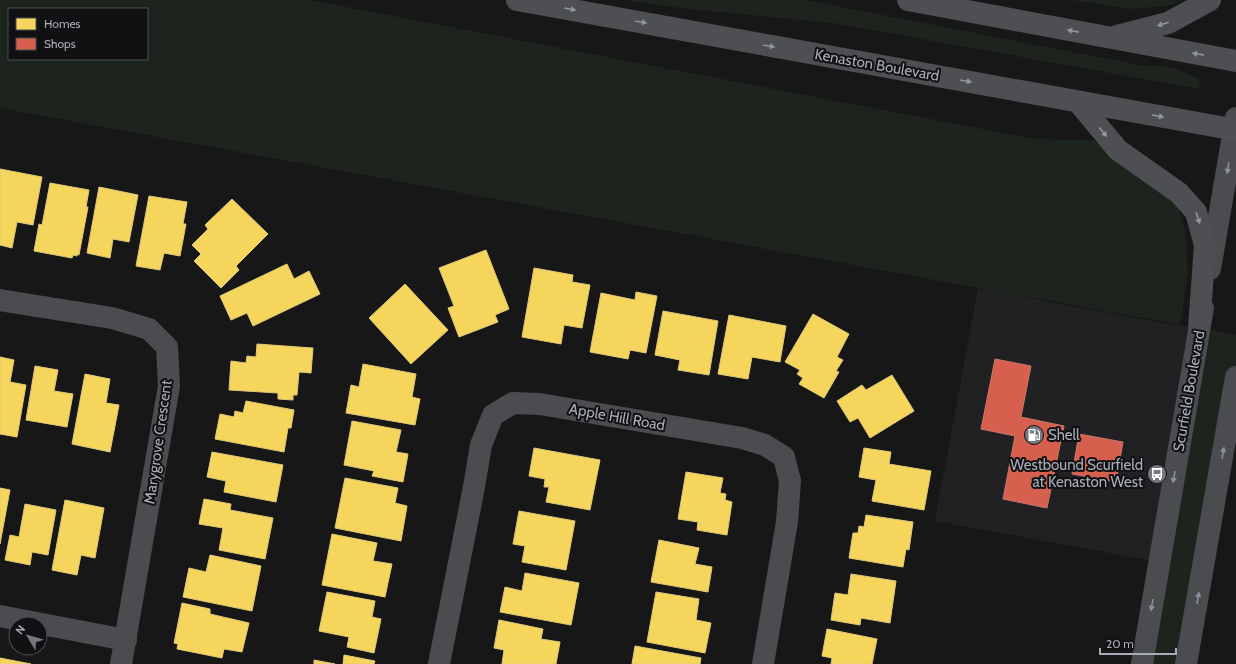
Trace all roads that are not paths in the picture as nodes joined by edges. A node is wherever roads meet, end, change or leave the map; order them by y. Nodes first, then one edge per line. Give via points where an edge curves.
1 (517, 0) edge
2 (908, 0) edge
3 (1210, 0) edge
4 (1111, 38) junction
5 (1236, 61) edge
6 (1078, 102) junction
7 (1235, 126) edge
8 (0, 300) edge
9 (1200, 328) junction
10 (1236, 377) edge
11 (0, 616) edge
12 (126, 640) junction
13 (121, 664) edge
14 (439, 664) edge
15 (764, 664) edge
16 (1142, 664) edge
17 (1186, 664) edge

1 -> 6 main road, Kenaston Boulevard
4 -> 2 main road
3 -> 4 main road via 1168,23
5 -> 4 main road
6 -> 7 main road, Kenaston Boulevard
6 -> 9 main road via 1118,150 1179,193 1196,212 1205,245
7 -> 9 street, Scurfield Boulevard
8 - 12 street, Marygrove Crescent via 112,318 149,329 167,347 169,386
9 -> 16 street, Scurfield Boulevard
17 -> 10 street
11 - 12 street
12 - 13 street, Marygrove Crescent
14 - 15 street, Apple Hill Road via 481,445 493,415 513,403 540,404 742,438 765,445 784,457 790,481 787,522

